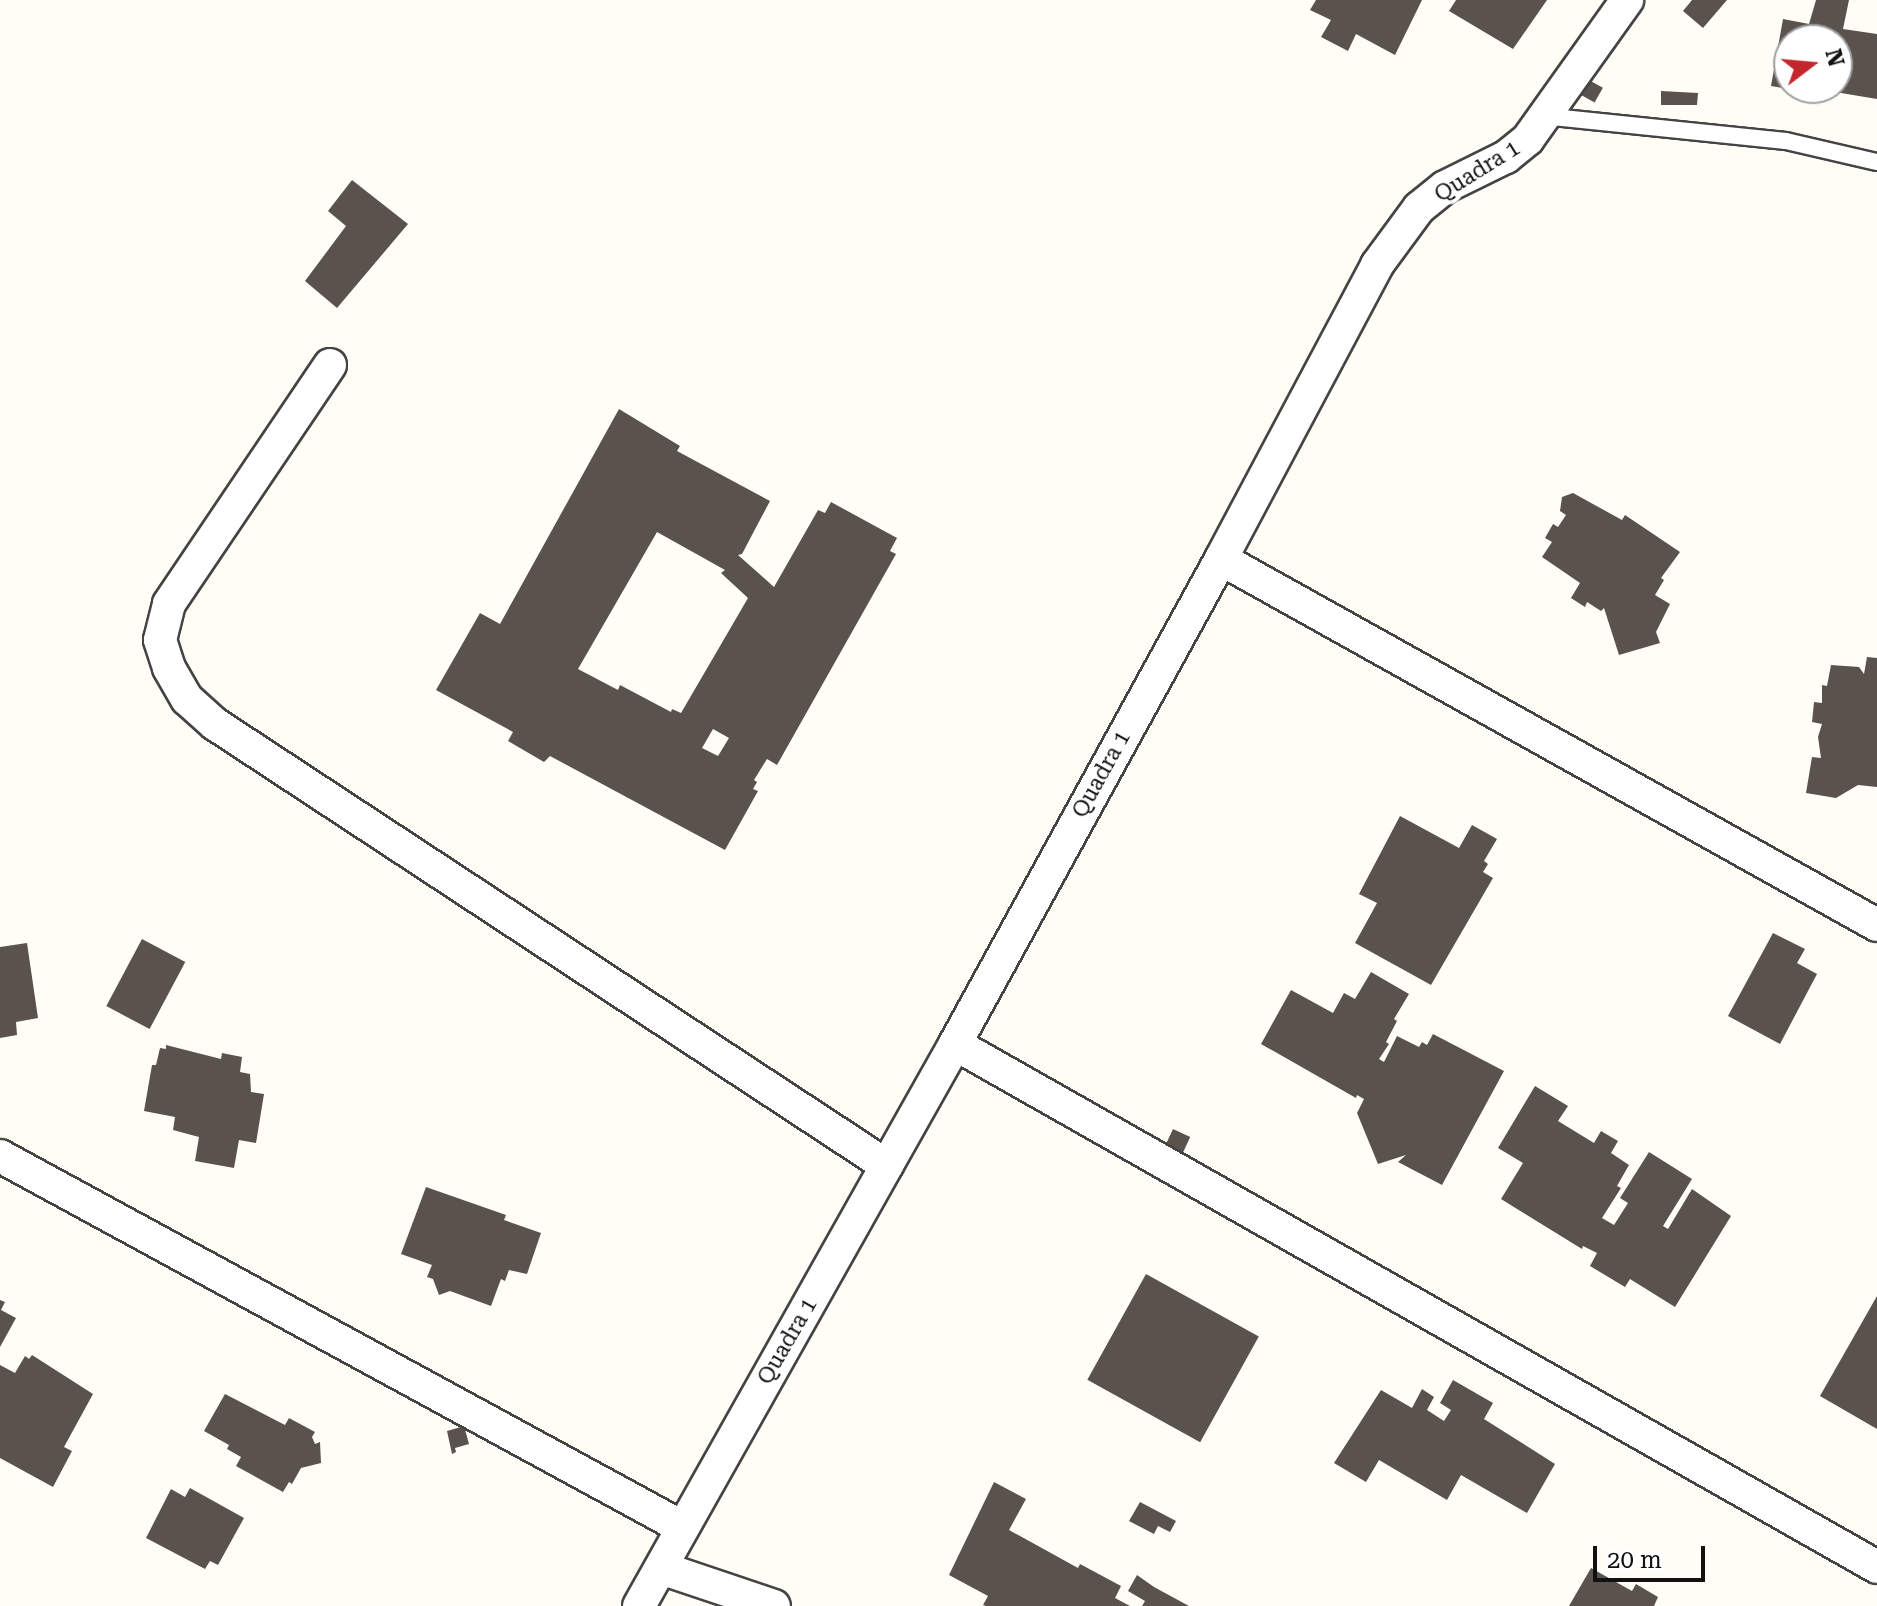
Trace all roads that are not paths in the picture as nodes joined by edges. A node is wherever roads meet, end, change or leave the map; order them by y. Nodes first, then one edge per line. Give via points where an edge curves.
1 (1627, 0) edge
2 (1543, 116) junction
3 (1877, 162) edge
4 (330, 365) dead end
5 (1221, 559) junction
6 (1877, 925) edge
7 (955, 1044) junction
8 (0, 1156) edge
9 (887, 1166) junction
10 (682, 1527) junction
11 (1877, 1567) edge
12 (661, 1568) junction
13 (639, 1606) edge
14 (774, 1606) edge

1 - 2 street, Quadra 1
2 - 3 lane via 1786,141
2 - 5 street, Quadra 1 via 1517,149 1445,187 1399,231
4 - 9 street via 169,604 160,640 187,699 215,724
5 - 6 street
5 - 7 street, Quadra 1
7 - 9 street, Quadra 1
7 - 11 street
8 - 10 street
9 - 10 street, Quadra 1
10 - 12 street, Quadra 1
12 - 13 street, Quadra 1
12 - 14 street

